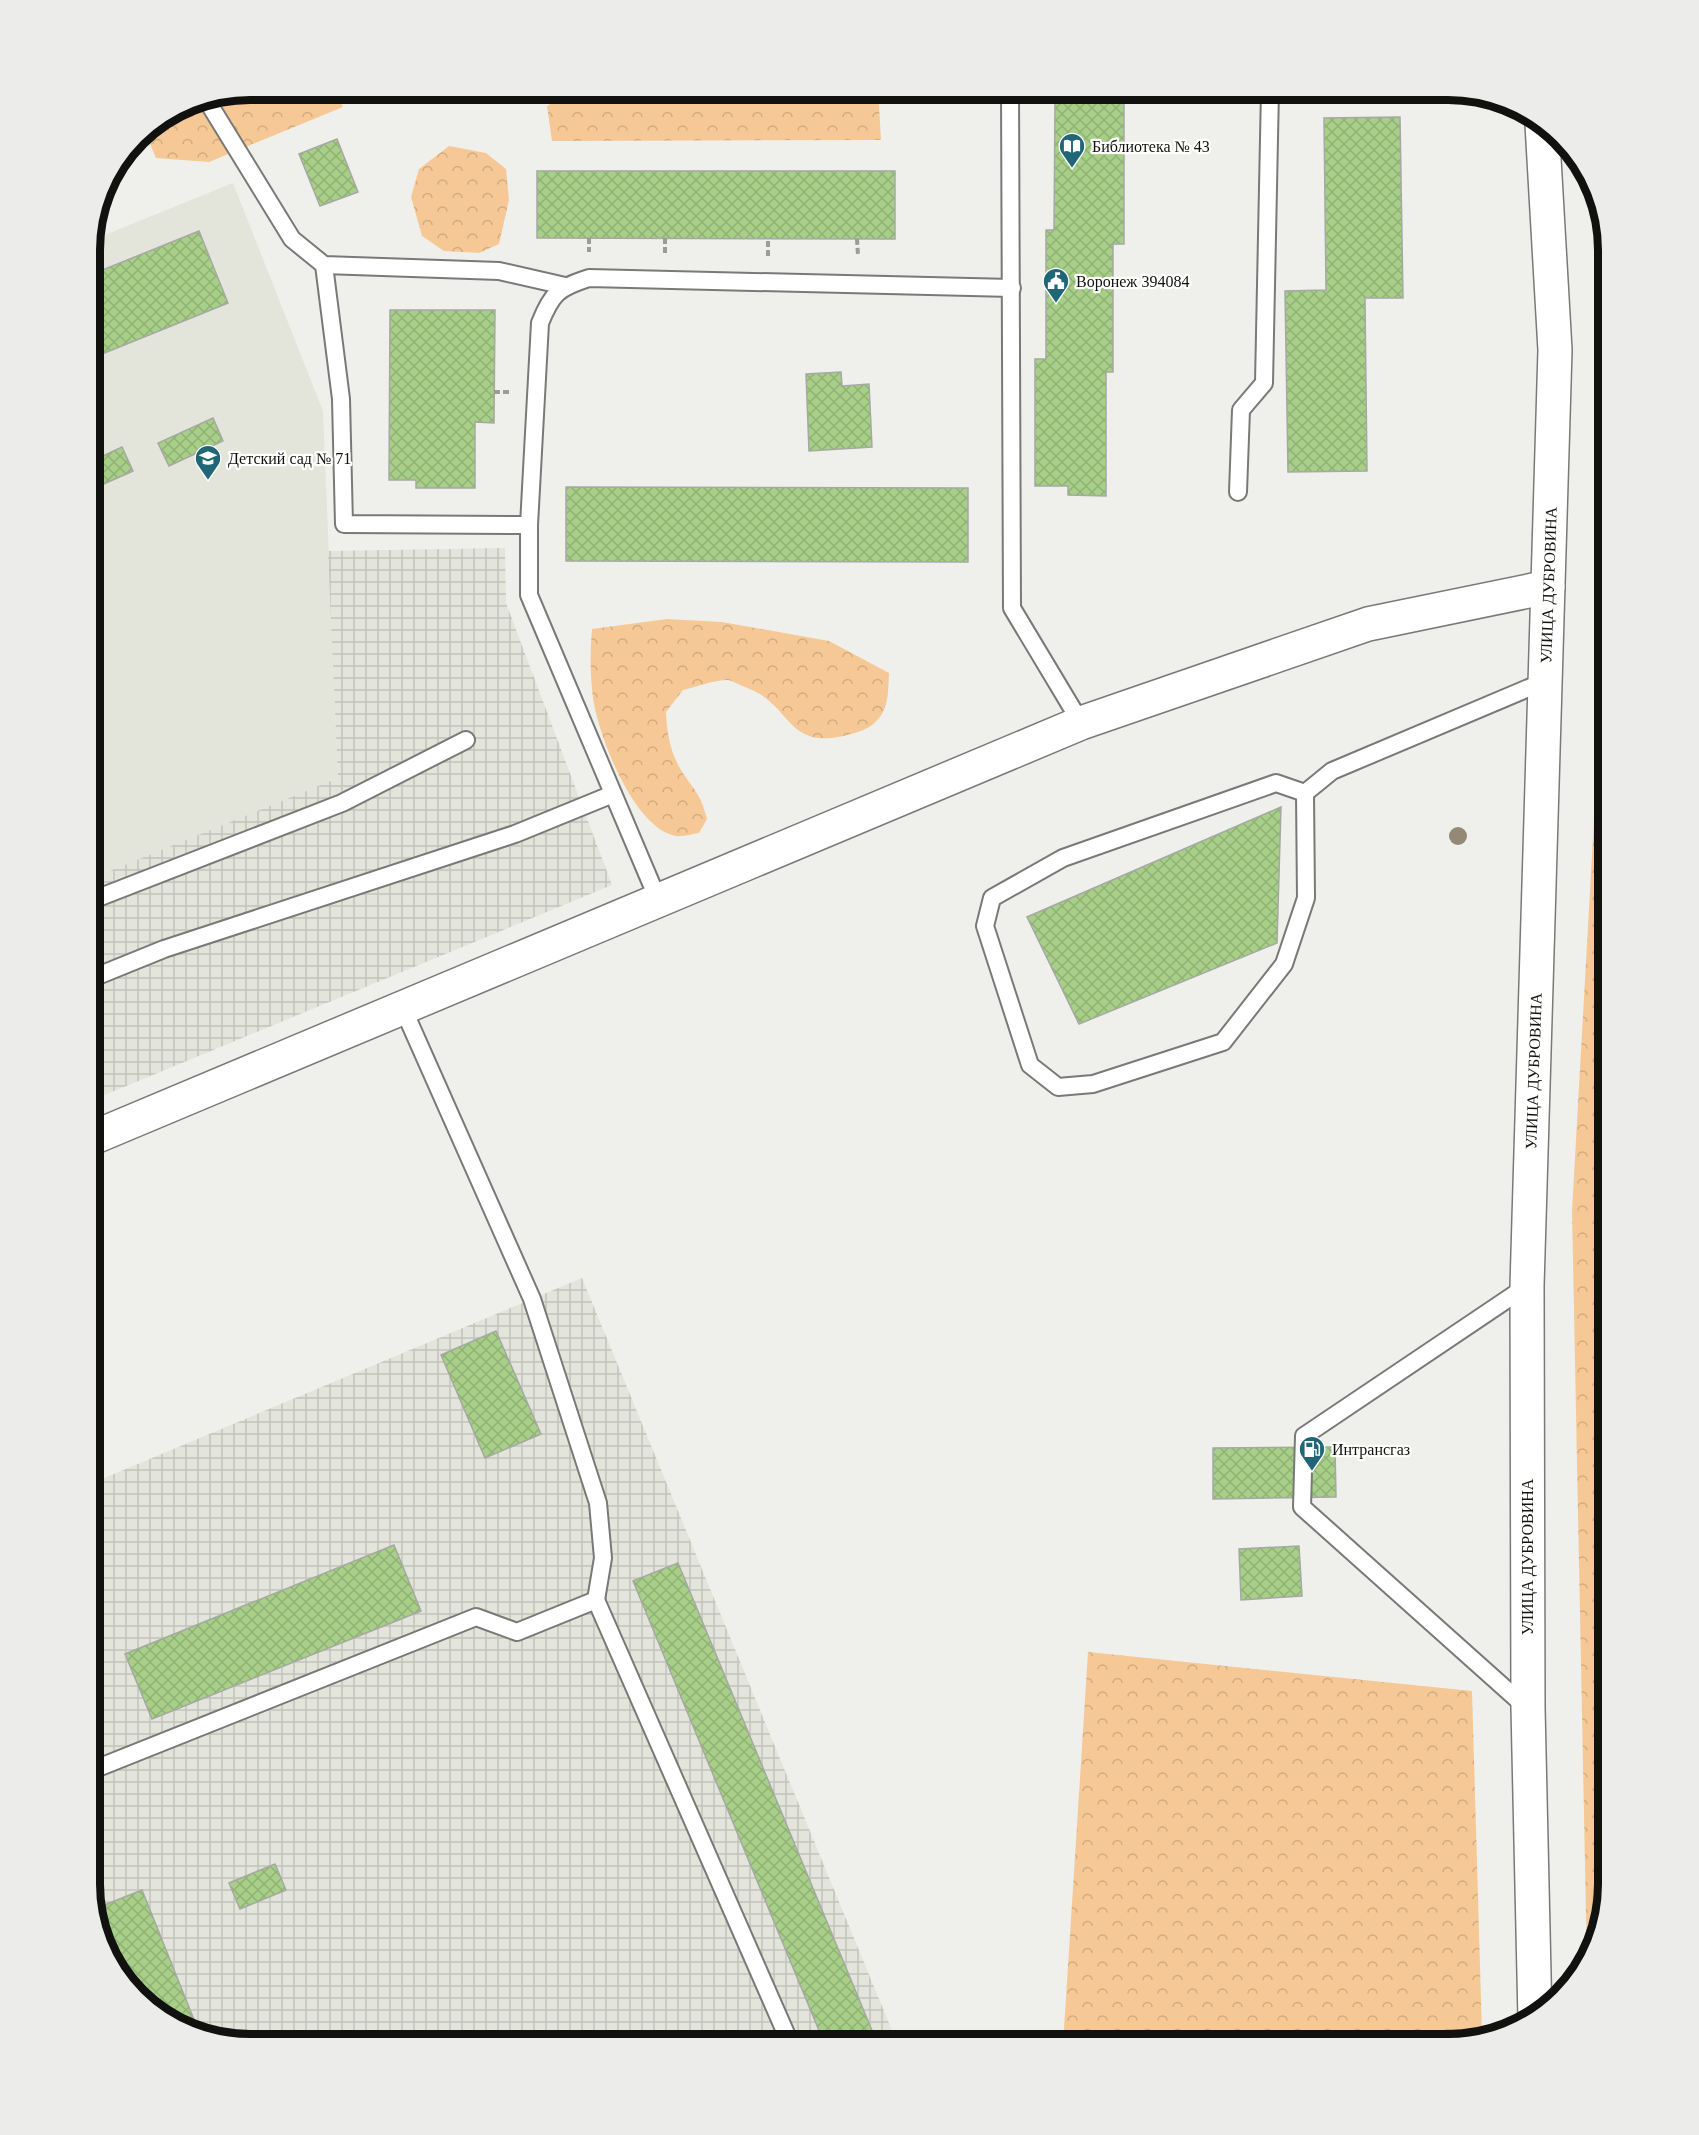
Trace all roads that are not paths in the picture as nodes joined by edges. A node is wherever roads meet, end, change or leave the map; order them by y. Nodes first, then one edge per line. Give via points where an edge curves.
1 (1010, 101) edge
2 (1270, 101) edge
3 (211, 106) edge
4 (1543, 134) edge
5 (324, 265) junction
6 (565, 286) junction
7 (1012, 288) junction
8 (1238, 492) dead end
9 (529, 525) junction
10 (1548, 587) junction
11 (1545, 681) junction
12 (1081, 723) junction
13 (465, 740) dead end
14 (1305, 793) junction
15 (613, 794) junction
16 (101, 897) edge
17 (659, 902) junction
18 (101, 975) edge
19 (402, 1006) junction
20 (100, 1135) edge
21 (1527, 1286) junction
22 (596, 1600) junction
23 (1528, 1708) junction
24 (100, 1767) edge
25 (1535, 2007) edge
26 (787, 2035) edge

1 - 7 lane
2 - 8 lane via 1264,383 1241,410
3 - 5 lane via 292,239
4 - 10 main road, УЛИЦА ДУБРОВИНА via 1555,350
5 - 6 lane via 499,271
5 - 9 lane via 341,399 344,524
6 - 7 lane via 589,278
6 - 9 lane via 548,303 540,323
7 - 12 lane via 1012,608
9 - 15 lane via 529,595
10 - 11 main road, УЛИЦА ДУБРОВИНА
10 - 12 main road via 1368,624
11 - 14 lane via 1332,771
11 - 21 main road, УЛИЦА ДУБРОВИНА
12 - 17 main road
13 - 16 lane via 342,803
14 - 14 lane via 1306,898 1284,964 1223,1042 1093,1084 1058,1087 1030,1065 985,926 992,898 1064,858 1276,783
15 - 17 lane
15 - 18 lane via 515,834 164,949
17 - 19 main road
19 - 20 main road
19 - 22 lane via 540,1322 598,1503 603,1558
21 - 23 main road, УЛИЦА ДУБРОВИНА
21 - 23 lane via 1304,1436 1302,1507
22 - 24 lane via 517,1632 476,1617
22 - 26 lane
23 - 25 main road, УЛИЦА ДУБРОВИНА

